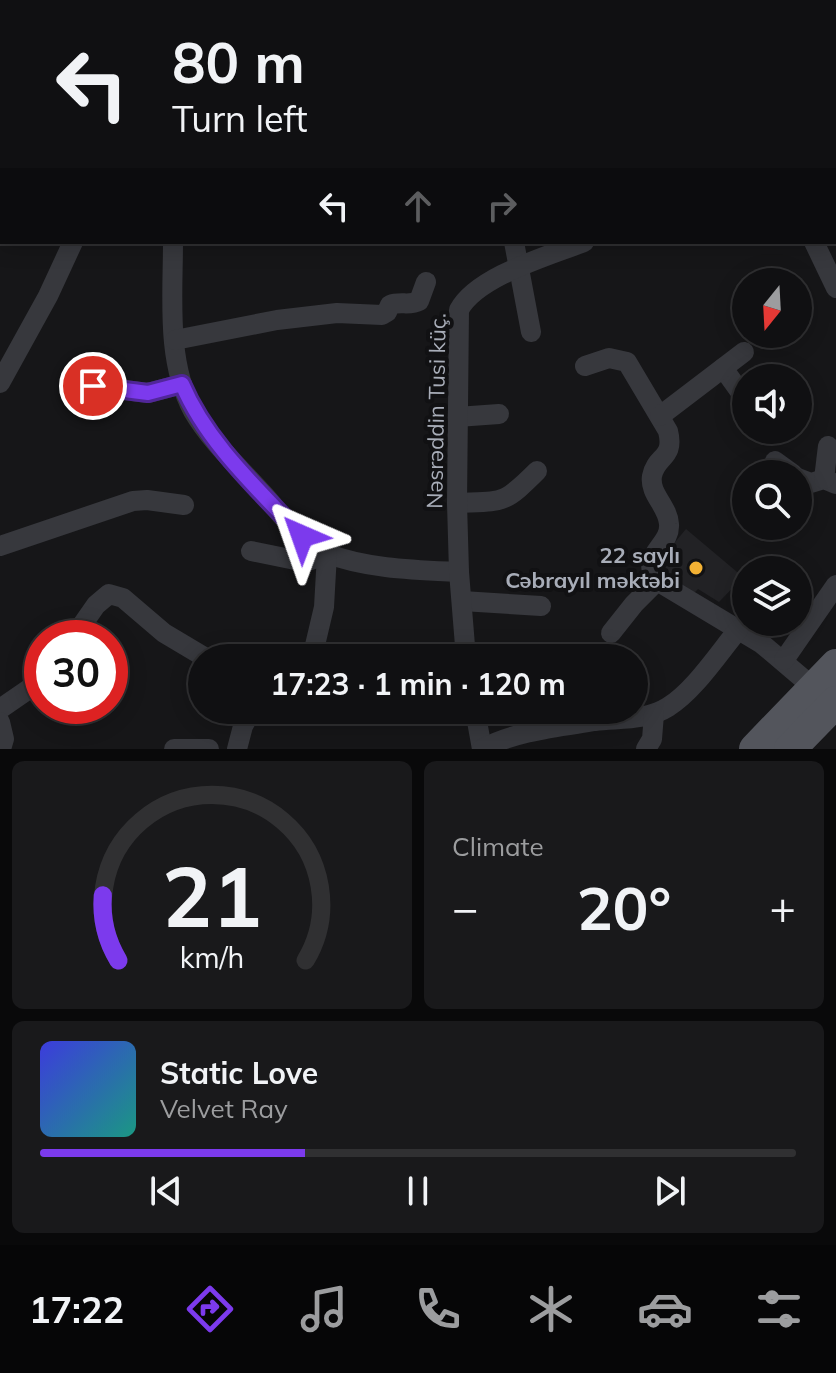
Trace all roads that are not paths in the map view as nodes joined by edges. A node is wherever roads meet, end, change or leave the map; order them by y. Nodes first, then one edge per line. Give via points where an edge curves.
1 (72, 244) edge
2 (173, 244) edge
3 (514, 244) edge
4 (579, 244) edge
5 (815, 244) edge
6 (517, 269) junction
7 (426, 282) dead end
8 (836, 288) edge
9 (531, 332) dead end
10 (175, 340) junction
11 (744, 352) dead end
12 (585, 366) dead end
13 (723, 368) junction
14 (732, 381) edge
15 (0, 383) edge
16 (182, 384) junction
17 (93, 386) dead end
18 (499, 414) dead end
19 (660, 416) junction
20 (457, 417) junction
21 (828, 446) dead end
22 (537, 471) dead end
23 (830, 482) edge
24 (457, 503) junction
25 (184, 505) dead end
26 (0, 546) edge
27 (251, 551) dead end
28 (327, 554) junction
29 (459, 572) junction
30 (657, 581) junction
31 (836, 585) edge
32 (462, 601) junction
33 (541, 606) dead end
34 (86, 620) edge
35 (732, 626) edge
36 (611, 633) dead end
37 (733, 636) edge
38 (747, 636) edge
39 (315, 644) edge
40 (465, 644) edge
41 (188, 647) edge
42 (784, 660) junction
43 (836, 665) edge
44 (24, 692) edge
45 (825, 695) edge
46 (0, 709) edge
47 (648, 714) edge
48 (654, 714) junction
49 (0, 722) edge
50 (244, 724) edge
51 (478, 724) edge
52 (565, 724) edge
53 (1, 749) edge
54 (174, 749) edge
55 (209, 749) edge
56 (237, 749) edge
57 (482, 749) edge
58 (646, 749) edge
59 (755, 749) edge
60 (790, 749) edge

1 - 15 street
2 - 10 street
3 - 6 street
4 - 6 street, Nəsrəddin Tusi küç.
5 - 8 street
6 - 9 street
6 - 20 street, Nəsrəddin Tusi küç. via 473,292 459,310
7 - 10 street via 419,301 390,305 382,315 337,313 277,320
10 - 16 street
11 - 13 street
12 - 19 street via 609,358 627,362
13 - 14 street
13 - 19 street
16 - 17 street via 148,393
16 - 28 street via 208,433 302,536
18 - 20 street
19 - 30 street via 671,443 652,478 669,523 650,565
20 - 24 street, Nəsrəddin Tusi küç.
21 - 23 street
22 - 24 street via 501,501
24 - 29 street, Nəsrəddin Tusi küç.
25 - 26 street via 133,501
27 - 28 street via 305,562
28 - 29 street via 385,566
28 - 39 street
29 - 32 street, Nəsrəddin Tusi küç.
30 - 35 street
30 - 36 street
31 - 42 street
32 - 33 street
32 - 40 street, Nəsrəddin Tusi küç.
34 - 41 street via 109,594 123,598
37 - 48 street via 681,697
38 - 42 street
42 - 45 street
43 - 45 main road
44 - 46 street
45 - 59 main road
45 - 60 main road
47 - 48 street
48 - 58 street
49 - 53 street
50 - 56 street
51 - 57 street
52 - 57 street
54 - 55 street

